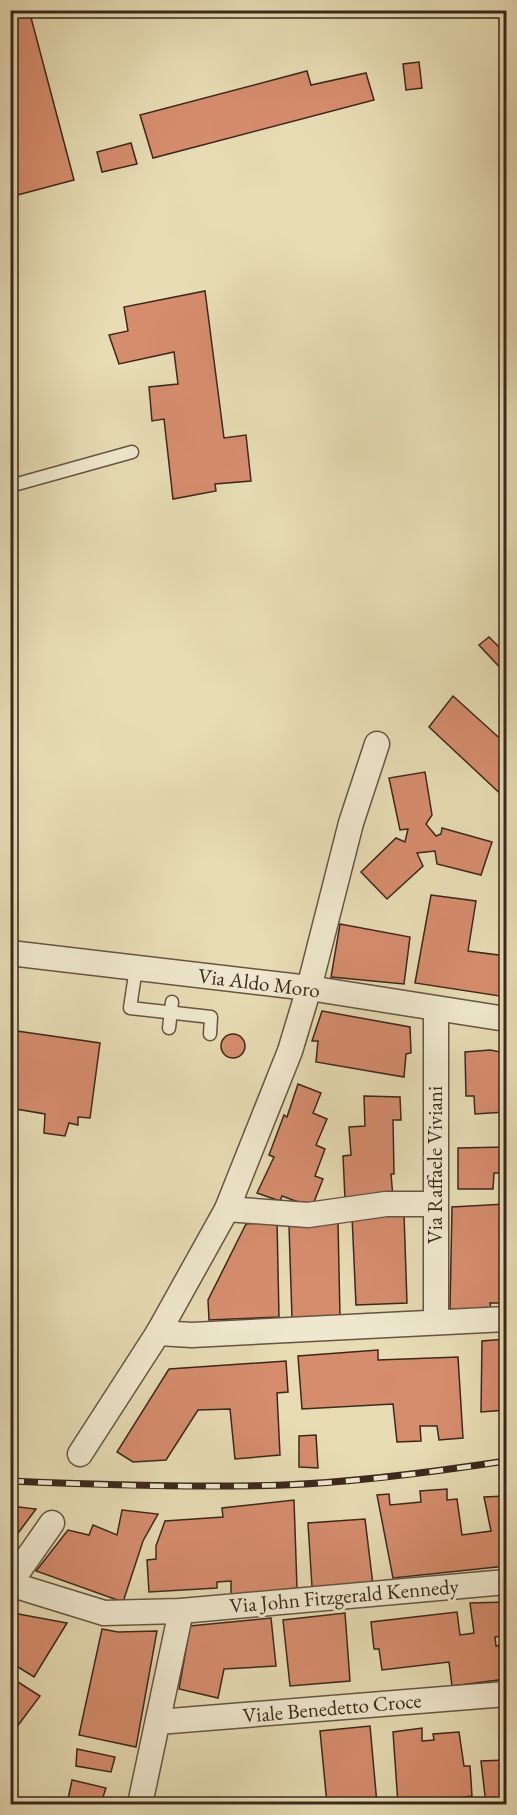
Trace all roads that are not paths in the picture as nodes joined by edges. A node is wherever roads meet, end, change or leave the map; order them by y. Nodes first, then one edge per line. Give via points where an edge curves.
1 (132, 452) dead end
2 (10, 486) edge
3 (376, 744) dead end
4 (10, 953) edge
5 (136, 968) junction
6 (309, 988) junction
7 (171, 1007) junction
8 (436, 1009) junction
9 (507, 1019) edge
10 (169, 1028) dead end
11 (210, 1035) dead end
12 (434, 1204) junction
13 (227, 1209) junction
14 (507, 1319) edge
15 (436, 1322) junction
16 (158, 1333) junction
17 (80, 1454) dead end
18 (52, 1523) dead end
19 (507, 1582) edge
20 (10, 1584) edge
21 (181, 1611) junction
22 (507, 1694) edge
23 (158, 1722) junction
24 (140, 1804) edge

1 - 2 lane
3 - 6 street via 351,823
4 - 5 street, Via Aldo Moro
5 - 6 street, Via Aldo Moro
5 - 7 lane via 130,1008
6 - 8 street, Via Aldo Moro
6 - 13 street via 290,1051
7 - 10 lane
7 - 11 lane via 211,1017
8 - 9 street, Via Aldo Moro
8 - 12 street, Via Raffaele Viviani
12 - 13 street via 386,1204 308,1215
12 - 15 street, Via Raffaele Viviani
13 - 16 street
14 - 15 street
15 - 16 street via 192,1335
16 - 17 street
18 - 20 street
19 - 21 street, Via John Fitzgerald Kennedy
20 - 21 street, Via John Fitzgerald Kennedy via 104,1613
21 - 23 street
22 - 23 street, Viale Benedetto Croce
23 - 24 street

